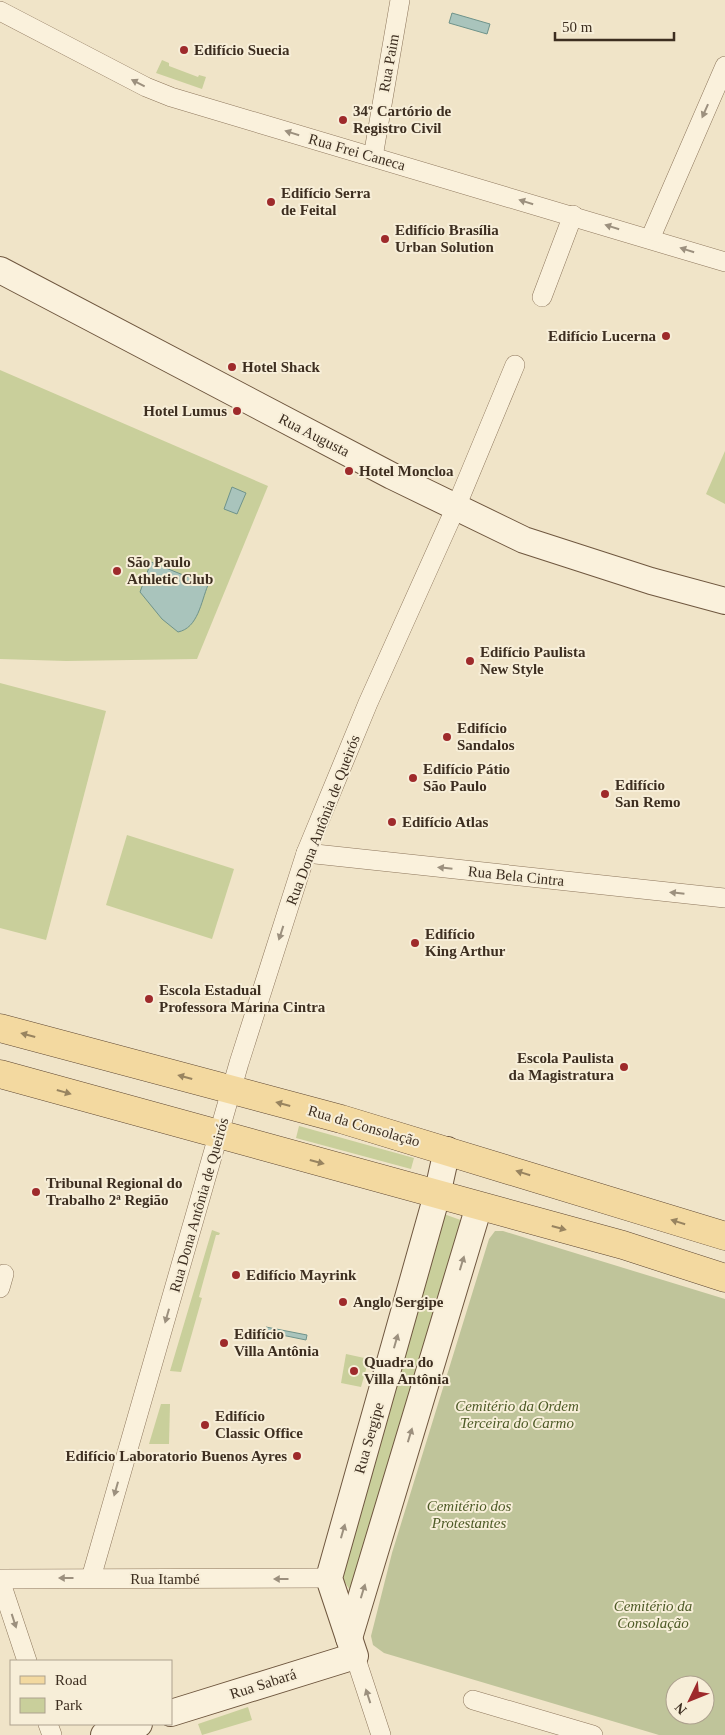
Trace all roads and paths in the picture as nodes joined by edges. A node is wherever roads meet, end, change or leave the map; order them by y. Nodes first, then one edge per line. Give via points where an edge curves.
1 (400, 0) edge
2 (0, 11) edge
3 (725, 66) edge
4 (372, 156) junction
5 (573, 215) junction
6 (650, 238) junction
7 (725, 262) edge
8 (0, 270) edge
9 (542, 297) dead end
10 (515, 365) dead end
11 (456, 507) junction
12 (725, 601) edge
13 (306, 853) junction
14 (725, 898) edge
15 (0, 1028) edge
16 (0, 1074) edge
17 (232, 1090) junction
18 (219, 1135) junction
19 (447, 1150) junction
20 (438, 1195) junction
21 (478, 1206) junction
22 (725, 1236) edge
23 (725, 1278) edge
24 (452, 1296) junction
25 (404, 1311) junction
26 (90, 1578) junction
27 (329, 1578) junction
28 (0, 1580) edge
29 (352, 1647) junction
30 (27, 1660) edge
31 (474, 1700) dead end
32 (172, 1713) edge
33 (136, 1725) edge
34 (104, 1735) edge
35 (381, 1735) edge
36 (593, 1735) edge

1 - 4 street, Rua Paim
4 -> 2 street, Rua Frei Caneca via 146,87
3 -> 6 street
5 -> 4 street, Rua Frei Caneca
6 -> 5 street, Rua Frei Caneca
5 - 9 street
7 -> 6 street, Rua Frei Caneca
8 - 11 street, Rua Augusta
10 - 11 street, Rua Dona Antônia de Queirós
11 - 12 street, Rua Augusta via 524,540
11 - 13 street, Rua Dona Antônia de Queirós via 368,703
14 -> 13 street, Rua Bela Cintra
13 -> 17 street, Rua Dona Antônia de Queirós
17 -> 15 main road, Rua da Consolação
16 -> 18 main road
17 - 18 street, Rua Dona Antônia de Queirós
19 -> 17 main road, Rua da Consolação
18 -> 20 main road
18 -> 26 street, Rua Dona Antônia de Queirós
19 - 20 street, Rua Sergipe
22 -> 19 main road, Rua da Consolação
20 - 21 main road
20 - 25 street, Rua Sergipe
21 -> 23 main road via 622,1245
24 -> 21 street
24 - 25 street
29 -> 24 street
27 -> 25 street, Rua Sergipe
27 -> 26 street, Rua Itambé
26 -> 28 street, Rua Itambé
27 - 29 street
28 -> 30 street
29 - 32 street, Rua Sabará
35 -> 29 street
31 - 36 street
33 - 34 street

